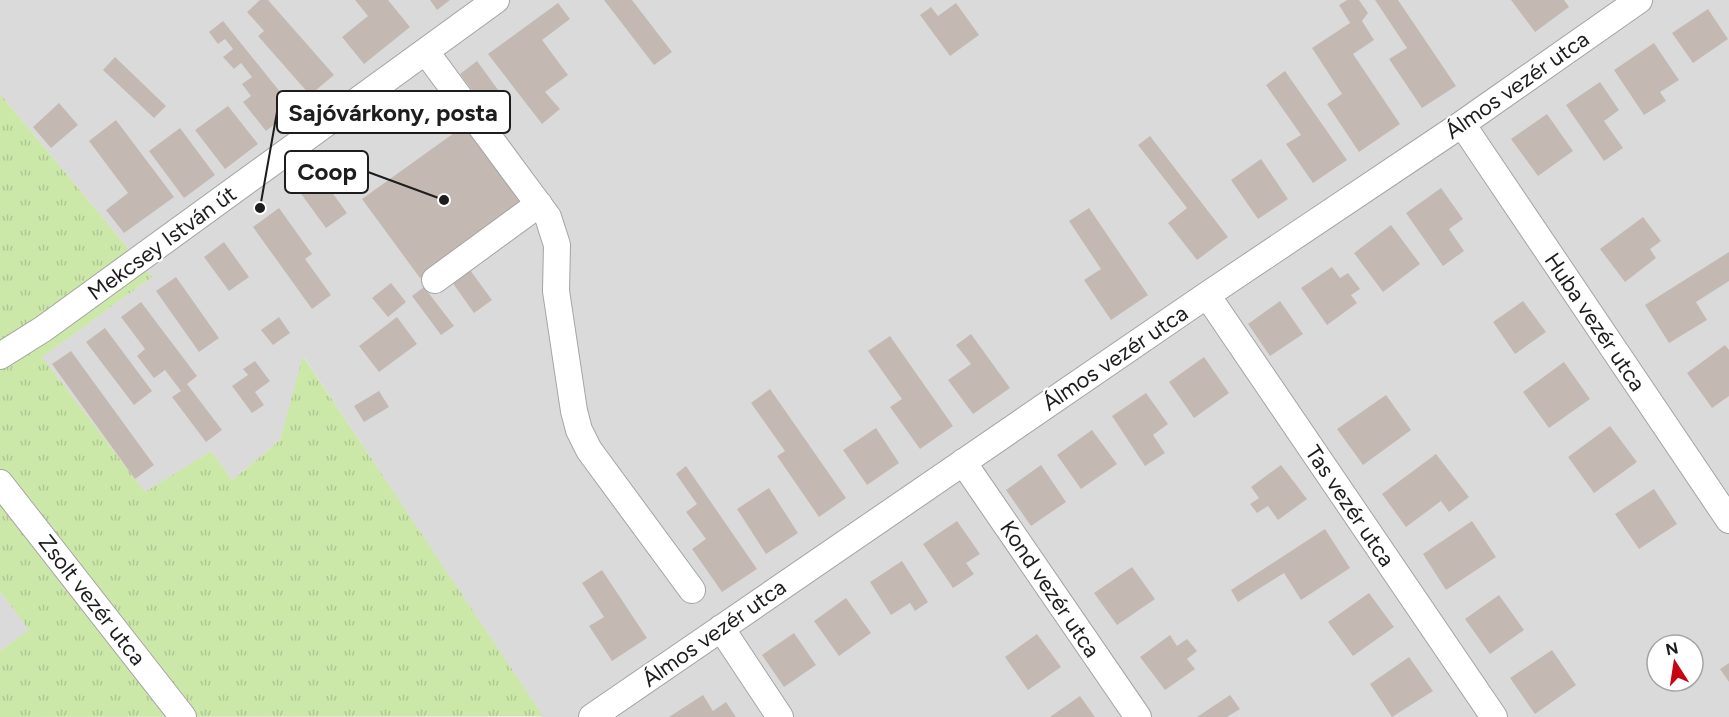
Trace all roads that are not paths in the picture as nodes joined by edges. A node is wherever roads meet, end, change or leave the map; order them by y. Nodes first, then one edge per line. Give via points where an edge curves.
1 (496, 0) edge
2 (1626, 3) edge
3 (426, 52) junction
4 (1462, 124) junction
5 (539, 204) junction
6 (435, 280) dead end
7 (1207, 295) junction
8 (0, 357) edge
9 (963, 462) junction
10 (0, 483) edge
11 (1729, 520) edge
12 (692, 590) dead end
13 (721, 628) junction
14 (183, 717) edge
15 (592, 717) edge
16 (780, 717) edge
17 (1138, 717) edge
18 (1494, 717) edge

1 - 3 street, Mekcsey István út
2 - 4 street, Álmos vezér utca
3 - 5 street
3 - 8 street, Mekcsey István út
4 - 7 street, Álmos vezér utca
4 - 11 street, Huba vezér utca
5 - 6 street
5 - 12 street via 548,217 557,245 556,291 579,430
7 - 9 street, Álmos vezér utca
7 - 18 street, Tas vezér utca
9 - 13 street, Álmos vezér utca
9 - 17 street, Kond vezér utca
10 - 14 street, Zsolt vezér utca
13 - 15 street, Álmos vezér utca
13 - 16 street

